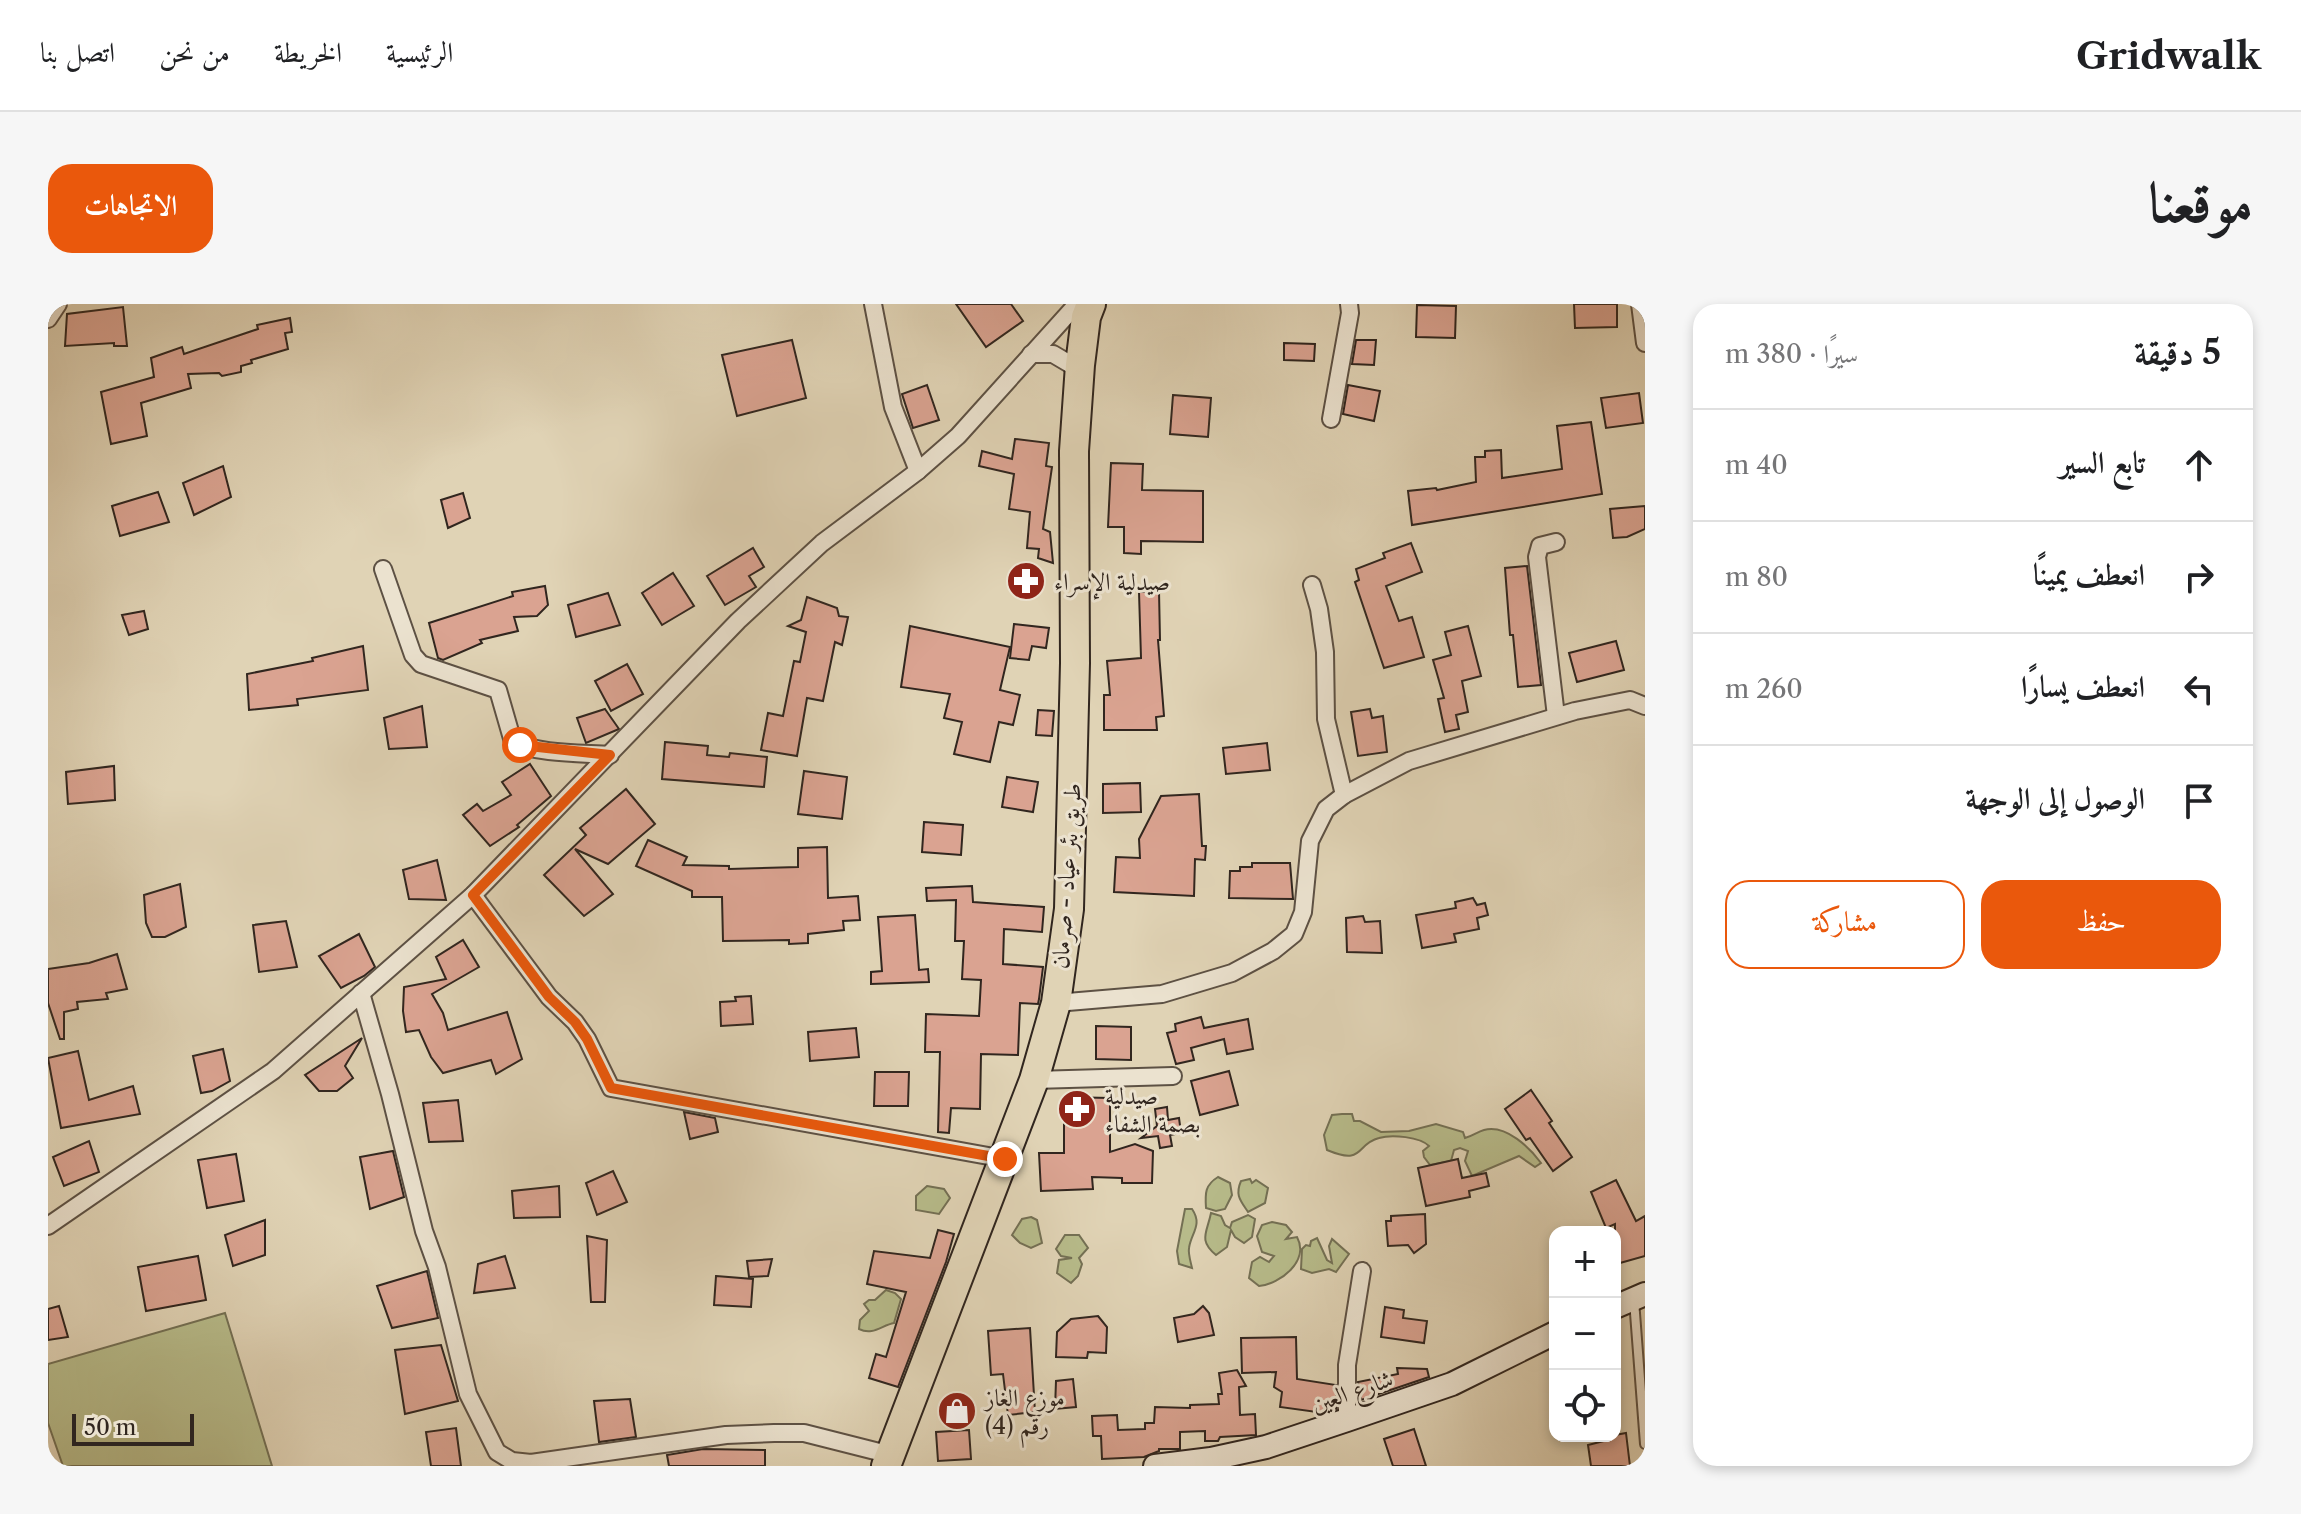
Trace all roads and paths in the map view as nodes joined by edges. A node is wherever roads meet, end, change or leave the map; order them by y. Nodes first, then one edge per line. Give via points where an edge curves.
1 (58, 304) edge
2 (873, 304) edge
3 (1077, 304) edge
4 (1091, 304) edge
5 (1349, 304) edge
6 (1640, 304) edge
7 (48, 319) edge
8 (1645, 343) edge
9 (1031, 354) junction
10 (1080, 370) junction
11 (1331, 419) dead end
12 (918, 471) junction
13 (1556, 542) dead end
14 (383, 569) dead end
15 (1312, 585) dead end
16 (1645, 706) edge
17 (1556, 716) junction
18 (610, 755) junction
19 (1344, 795) junction
20 (473, 895) junction
21 (361, 993) junction
22 (1056, 1003) junction
23 (1173, 1076) dead end
24 (1034, 1080) junction
25 (1005, 1159) junction
26 (48, 1226) edge
27 (1362, 1271) dead end
28 (1631, 1300) edge
29 (1640, 1324) edge
30 (1549, 1336) edge
31 (1643, 1395) edge
32 (1347, 1420) junction
33 (1645, 1444) edge
34 (1267, 1456) edge
35 (889, 1460) edge
36 (1210, 1463) edge
37 (1155, 1466) edge

1 - 7 street
2 - 12 street via 893,407
3 - 9 street
4 - 10 highway, طريق بئر عياد - صرمان
5 - 11 street
6 - 8 street
9 - 10 street via 1053,354
9 - 12 street via 958,436
10 - 22 highway, طريق بئر عياد - صرمان via 1074,451 1069,909
12 - 18 street via 812,553 738,621
13 - 17 street via 1540,546 1537,557
14 - 18 street via 413,655 421,664 498,690 513,742
15 - 19 street via 1325,652 1326,719
16 - 17 street via 1630,700
17 - 19 street via 1409,761
18 - 20 street
19 - 22 street via 1326,809 1310,841 1303,912 1294,934 1273,951 1232,973 1162,994
20 - 21 street
20 - 25 street via 549,997 575,1022 611,1088
21 - 26 street via 273,1071
21 - 35 street via 468,1394 497,1452 531,1463 726,1435 804,1433
22 - 24 highway, طريق بئر عياد - صرمان
23 - 24 street
24 - 25 highway, طريق بئر عياد - صرمان
25 - 35 highway, طريق بئر عياد - صرمان
27 - 32 street via 1347,1365
28 - 29 lane
29 - 31 lane
30 - 32 street, شارع العين via 1452,1384
31 - 33 lane
32 - 34 street, شارع العين
34 - 36 street, شارع العين
36 - 37 street, شارع العين

